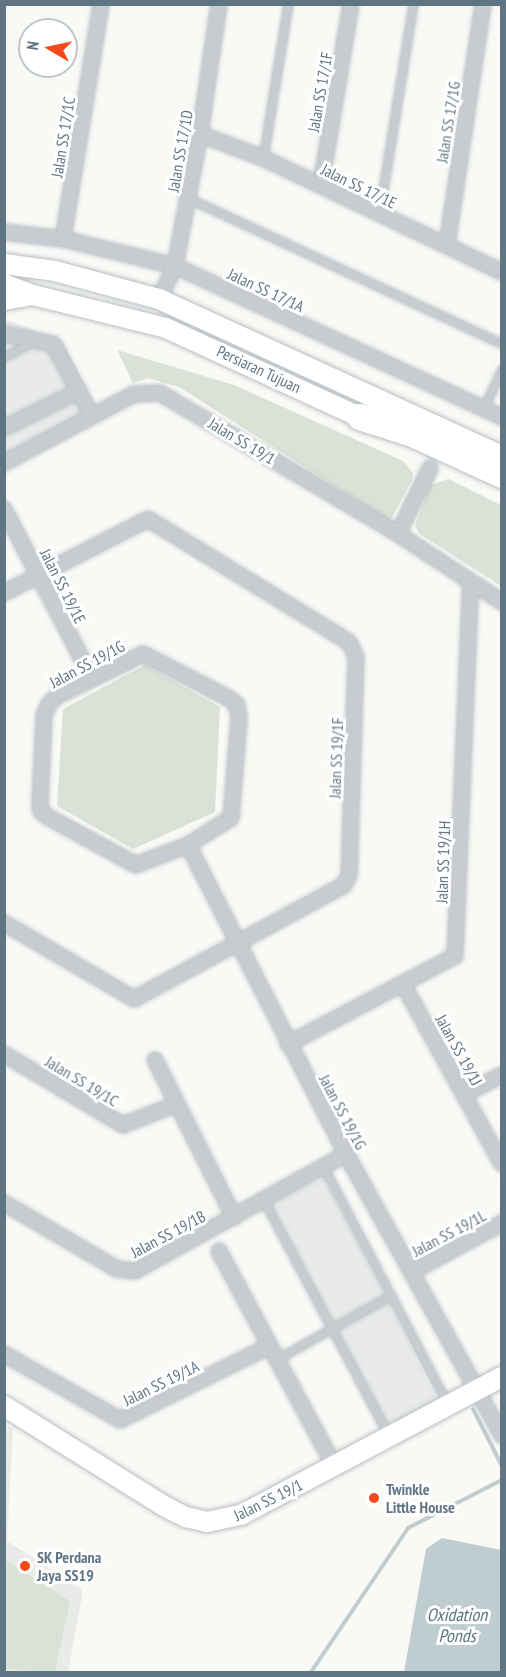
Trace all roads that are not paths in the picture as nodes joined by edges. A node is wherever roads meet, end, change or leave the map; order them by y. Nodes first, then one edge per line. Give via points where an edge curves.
1 (101, 4) edge
2 (219, 4) edge
3 (288, 4) edge
4 (351, 4) edge
5 (413, 4) edge
6 (483, 4) edge
7 (200, 134) junction
8 (263, 158) junction
9 (321, 185) junction
10 (188, 198) junction
11 (380, 214) junction
12 (4, 232) edge
13 (63, 239) junction
14 (447, 245) junction
15 (4, 264) edge
16 (175, 266) junction
17 (501, 272) edge
18 (4, 284) edge
19 (33, 295) junction
20 (159, 299) junction
21 (4, 300) edge
22 (4, 334) edge
23 (38, 339) junction
24 (501, 344) edge
25 (4, 357) edge
26 (501, 369) edge
27 (79, 391) junction
28 (483, 409) junction
29 (91, 414) junction
30 (360, 417) junction
31 (501, 417) edge
32 (4, 428) edge
33 (501, 456) edge
34 (4, 463) edge
35 (430, 468) dead end
36 (501, 475) edge
37 (501, 488) edge
38 (4, 509) edge
39 (398, 534) junction
40 (40, 574) junction
41 (471, 582) junction
42 (4, 593) edge
43 (501, 602) edge
44 (92, 678) junction
45 (188, 844) junction
46 (4, 923) edge
47 (238, 945) junction
48 (403, 984) junction
49 (288, 1044) junction
50 (4, 1054) edge
51 (155, 1060) dead end
52 (501, 1075) edge
53 (465, 1094) junction
54 (177, 1104) junction
55 (346, 1154) junction
56 (501, 1164) edge
57 (324, 1168) junction
58 (264, 1201) junction
59 (4, 1203) edge
60 (234, 1217) junction
61 (501, 1223) edge
62 (219, 1251) dead end
63 (413, 1271) junction
64 (391, 1295) junction
65 (332, 1329) junction
66 (270, 1346) junction
67 (4, 1354) edge
68 (277, 1359) junction
69 (501, 1377) edge
70 (479, 1389) junction
71 (4, 1406) edge
72 (449, 1407) junction
73 (501, 1436) edge
74 (390, 1439) junction
75 (335, 1467) junction

1 - 13 street, Jalan SS 17/1C
2 - 7 street, Jalan SS 17/1D
3 - 8 lane
4 - 9 street, Jalan SS 17/1F
5 - 11 lane
6 - 14 street, Jalan SS 17/1G
7 - 8 street, Jalan SS 17/1E
7 - 10 street, Jalan SS 17/1D
8 - 9 street, Jalan SS 17/1E
9 - 11 street, Jalan SS 17/1E
10 - 16 street, Jalan SS 17/1D
10 - 24 lane
11 - 14 street, Jalan SS 17/1E
12 - 13 street, Jalan SS 17/1A
13 - 16 street, Jalan SS 17/1A
14 - 17 street, Jalan SS 17/1E
15 - 20 main road, Persiaran Tujuan via 55,271
16 - 20 street, Jalan SS 17/1D
16 - 28 street, Jalan SS 17/1A
18 - 19 main road, Persiaran Tujuan
19 - 21 main road
19 - 30 main road, Persiaran Tujuan via 166,328
20 - 33 main road, Persiaran Tujuan
22 - 23 street
23 - 25 lane
23 - 27 street via 53,344
26 - 28 lane
27 - 29 street
27 - 32 street
28 - 31 street, Jalan SS 17/1A
29 - 34 street, Jalan SS 19/1
29 - 39 street, Jalan SS 19/1 via 134,394 160,393
30 - 36 highway via 413,434
30 - 37 main road, Persiaran Tujuan
35 - 39 street
38 - 40 street, Jalan SS 19/1E
39 - 41 street, Jalan SS 19/1
40 - 42 street, Jalan SS 19/1F
40 - 44 street, Jalan SS 19/1E
40 - 47 street, Jalan SS 19/1F via 148,519 354,647 349,875 344,885
41 - 43 street
41 - 48 street, Jalan SS 19/1H via 455,956
44 - 45 street, Jalan SS 19/1G via 57,696 44,715 41,812 136,865
44 - 45 street, Jalan SS 19/1G via 133,657 151,656 237,705 231,818
45 - 47 street, Jalan SS 19/1G
46 - 47 street, Jalan SS 19/1F via 134,999
47 - 49 street, Jalan SS 19/1G
48 - 49 street, Jalan SS 19/1H
48 - 53 street, Jalan SS 19/1J
49 - 55 street, Jalan SS 19/1G
50 - 54 street, Jalan SS 19/1C via 123,1125
51 - 54 street
52 - 53 street
53 - 56 street, Jalan SS 19/1J
54 - 60 street
55 - 57 street, Jalan SS 19/1B
55 - 63 street, Jalan SS 19/1G
57 - 58 street, Jalan SS 19/1B
57 - 64 lane
58 - 60 street, Jalan SS 19/1B
58 - 65 lane
59 - 60 street, Jalan SS 19/1B via 126,1272 135,1271
61 - 63 street, Jalan SS 19/1L
62 - 66 street
63 - 70 street, Jalan SS 19/1G
64 - 65 lane
64 - 72 lane
65 - 68 lane
65 - 74 lane
66 - 67 street, Jalan SS 19/1A via 120,1420
66 - 68 street
68 - 75 street
69 - 70 main road, Jalan SS 19/1
70 - 72 main road, Jalan SS 19/1
70 - 73 street, Jalan SS 19/1G
71 - 75 main road, Jalan SS 19/1 via 164,1506 186,1518 207,1522 242,1515
72 - 74 main road, Jalan SS 19/1
74 - 75 main road, Jalan SS 19/1

